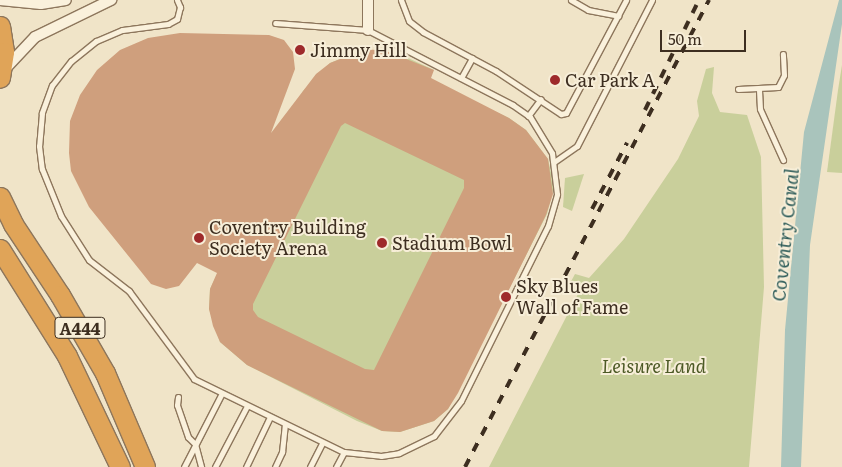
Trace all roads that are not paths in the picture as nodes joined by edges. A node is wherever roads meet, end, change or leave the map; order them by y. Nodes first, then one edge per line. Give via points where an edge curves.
1 (0, 0) edge
2 (66, 0) edge
3 (111, 0) edge
4 (177, 0) edge
5 (368, 0) edge
6 (401, 0) edge
7 (571, 0) edge
8 (626, 0) edge
9 (652, 0) edge
10 (56, 1) edge
11 (618, 16) junction
12 (275, 23) dead end
13 (0, 26) edge
14 (368, 30) junction
15 (784, 54) dead end
16 (472, 58) junction
17 (1, 75) edge
18 (461, 78) junction
19 (738, 89) dead end
20 (759, 90) junction
21 (541, 99) junction
22 (528, 116) junction
23 (782, 160) dead end
24 (554, 162) junction
25 (0, 197) edge
26 (0, 249) edge
27 (222, 393) junction
28 (178, 397) dead end
29 (247, 406) junction
30 (270, 417) junction
31 (285, 424) junction
32 (322, 443) junction
33 (195, 444) junction
34 (344, 452) junction
35 (120, 467) edge
36 (145, 467) edge
37 (184, 467) edge
38 (201, 467) edge
39 (215, 467) edge
40 (246, 467) edge
41 (275, 467) edge
42 (310, 467) edge
43 (336, 467) edge

1 - 10 street
2 - 10 street
3 - 17 street via 35,37
4 - 27 lane via 180,8 177,19 168,24 122,30 96,41 71,61 52,85 42,113 39,146 42,169 61,216 89,260 129,290 194,379
5 - 14 street
6 - 16 lane via 409,21
7 - 11 lane via 588,10
8 - 11 lane
9 - 24 lane via 577,146
11 - 21 lane via 566,113 561,114
12 - 14 lane
13 - 17 highway via 4,52
14 - 18 lane
15 - 20 lane via 782,82 772,90
16 - 18 lane
16 - 21 lane
18 - 22 lane
19 - 20 lane
20 - 23 lane via 760,109
21 - 22 lane
22 - 24 lane via 542,133
24 - 34 lane via 557,194 548,226 449,420 434,436 399,453 376,456
25 - 36 highway, A444 via 13,224 96,356
26 - 35 highway, A444 via 67,356
27 - 29 lane
27 - 33 lane
28 - 33 lane via 177,405 188,438
29 - 30 lane
29 - 39 lane
30 - 31 lane
30 - 40 lane
31 - 32 lane
31 - 41 lane via 282,452
32 - 34 lane
32 - 42 lane
33 - 37 lane
33 - 38 lane
34 - 43 lane

